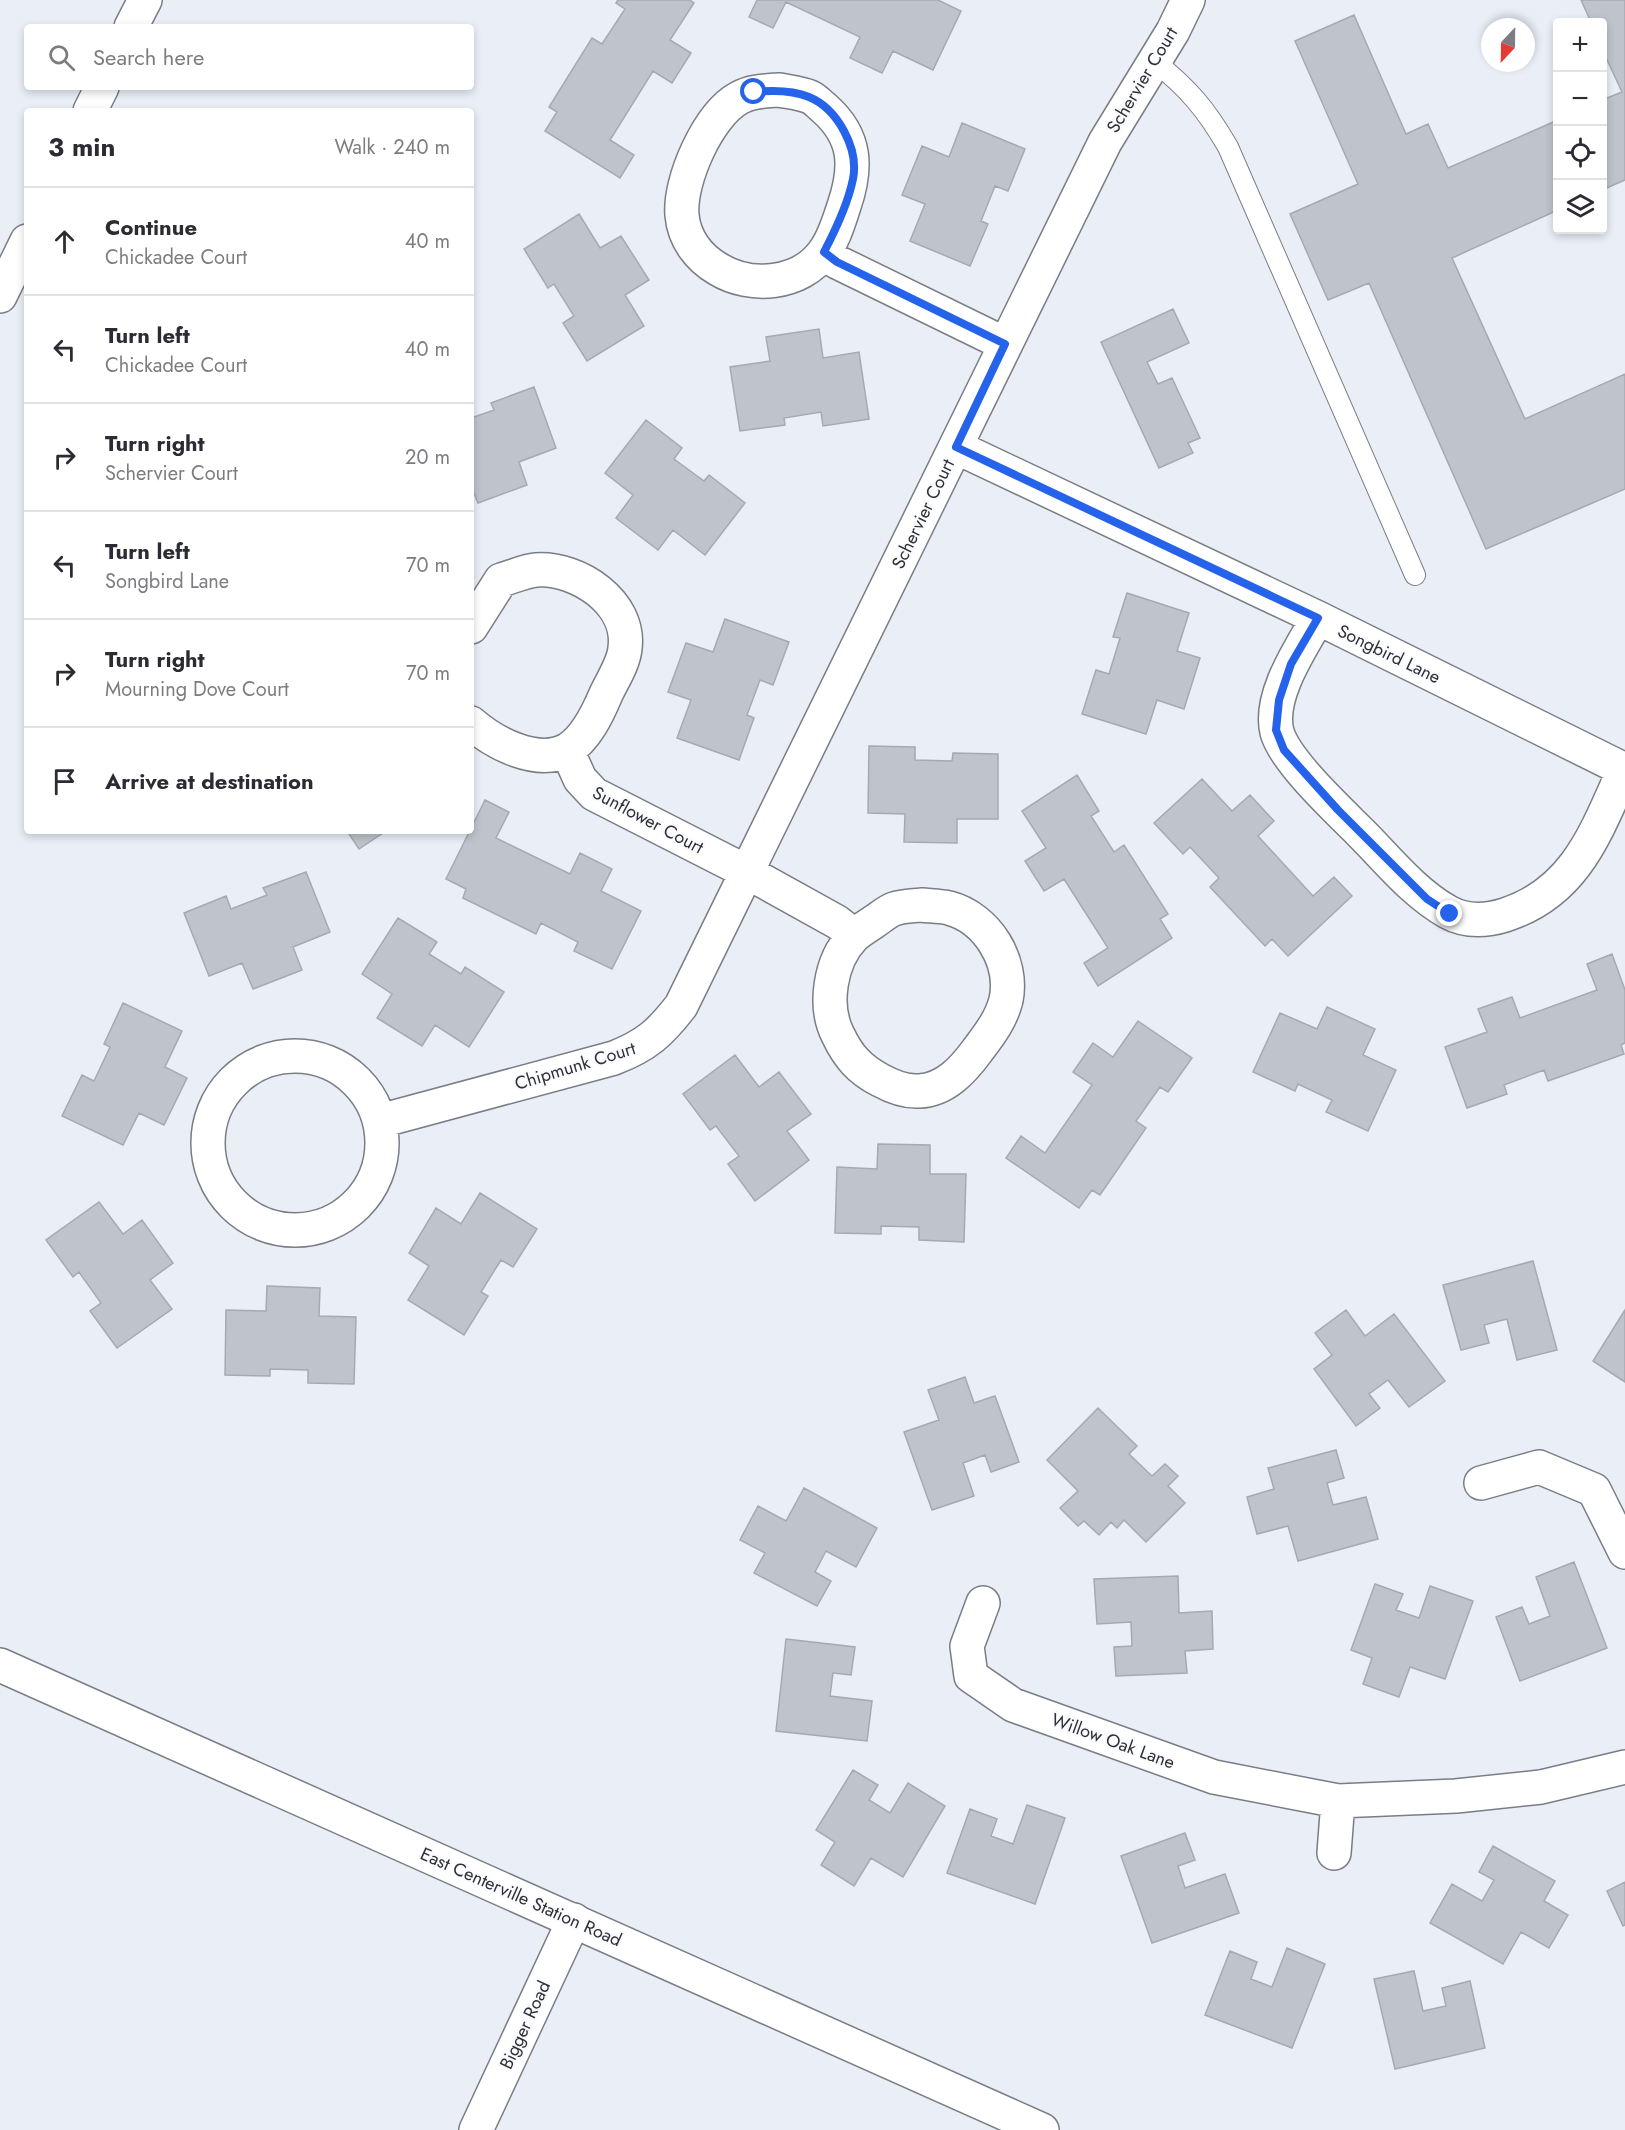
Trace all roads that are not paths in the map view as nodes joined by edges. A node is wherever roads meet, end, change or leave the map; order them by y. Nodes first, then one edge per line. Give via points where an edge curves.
1 (145, 0) edge
2 (1188, 0) edge
3 (133, 24) edge
4 (1154, 61) junction
5 (100, 90) edge
6 (92, 108) edge
7 (24, 247) edge
8 (824, 252) junction
9 (0, 296) edge
10 (1005, 344) junction
11 (956, 447) junction
12 (1415, 575) dead end
13 (1318, 618) junction
14 (474, 622) edge
15 (474, 726) edge
16 (567, 750) junction
17 (1624, 770) edge
18 (747, 872) junction
19 (854, 935) junction
20 (380, 1121) junction
21 (1481, 1483) dead end
22 (1625, 1552) edge
23 (983, 1604) dead end
24 (0, 1665) edge
25 (1625, 1767) edge
26 (1338, 1801) junction
27 (1334, 1853) dead end
28 (574, 1920) junction
29 (476, 2130) edge
30 (1042, 2130) edge

1 - 3 street
2 - 4 street, Schervier Court
4 - 10 street, Schervier Court via 1105,142
4 - 12 lane via 1183,84 1208,112 1228,147
5 - 6 street
7 - 9 street
8 - 8 street via 853,179 846,133 811,98 779,90 738,98 714,120 686,177 681,210 691,245 705,262 734,279 755,283 777,281 808,268
8 - 10 street via 837,262
10 - 11 street, Schervier Court
11 - 13 street, Songbird Lane
11 - 18 street, Schervier Court
13 - 17 street, Songbird Lane
13 - 17 street via 1291,664 1279,700 1276,730 1284,750 1427,899 1450,914 1471,920 1493,919 1528,908 1552,892 1594,837
14 - 16 street via 501,580 536,570 563,572 587,583 608,600 623,621 626,649 602,706 584,735
15 - 16 street via 491,740 515,750 541,754
16 - 18 street, Sunflower Court via 580,779 594,794
18 - 19 street, Sunflower Court
18 - 20 street, Chipmunk Court via 681,1006 661,1031 640,1047 614,1058
19 - 19 street via 834,973 830,1002 833,1025 846,1052 861,1070 893,1086 919,1091 943,1084 963,1070 995,1026 1006,1001 1008,984 991,936 972,919 949,908 921,905 892,909
20 - 20 street via 368,1094 348,1073 322,1060 294,1055 265,1060 240,1074 220,1096 209,1123 207,1151 215,1179 229,1201 249,1218 273,1228 299,1231 325,1226 348,1214 366,1195 380,1164
21 - 22 street via 1539,1467 1594,1490
23 - 26 street, Willow Oak Lane via 967,1646 971,1676 1013,1705 1214,1777
24 - 28 street, East Centerville Station Road
25 - 26 street, Willow Oak Lane via 1541,1787 1456,1796
26 - 27 street
28 - 29 street, Bigger Road
28 - 30 street, East Centerville Station Road

